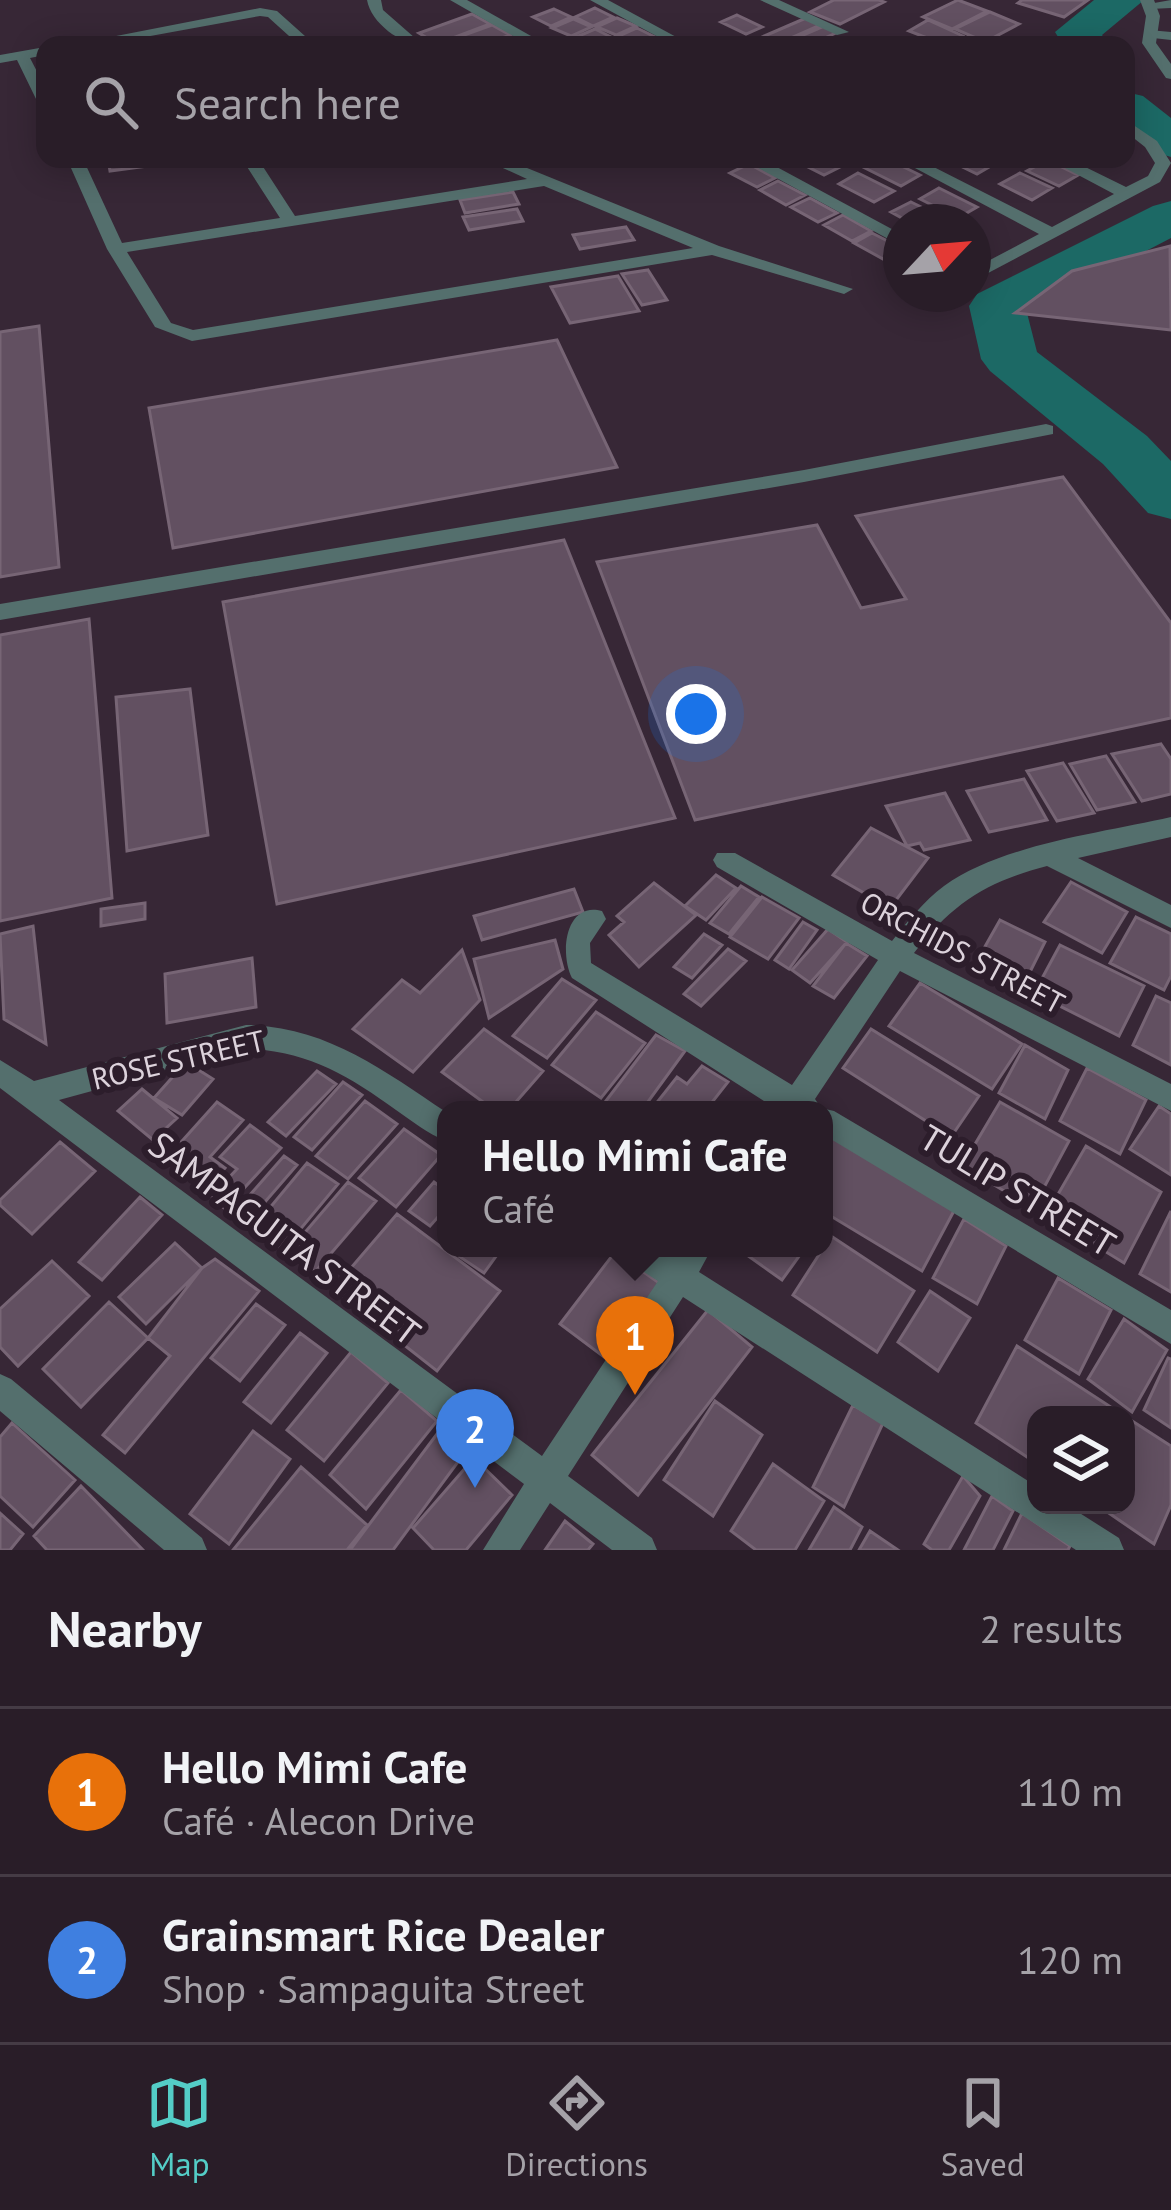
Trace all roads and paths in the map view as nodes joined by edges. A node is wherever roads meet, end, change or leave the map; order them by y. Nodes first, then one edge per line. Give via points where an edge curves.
1 (374, 0) edge
2 (457, 0) edge
3 (597, 0) edge
4 (767, 0) edge
5 (1148, 3) edge
6 (1171, 4) edge
7 (165, 29) junction
8 (842, 32) dead end
9 (1149, 34) junction
10 (126, 36) edge
11 (169, 36) edge
12 (296, 36) edge
13 (405, 36) edge
14 (523, 36) edge
15 (667, 36) edge
16 (1171, 36) edge
17 (36, 52) edge
18 (21, 55) junction
19 (0, 59) edge
20 (1171, 75) edge
21 (36, 84) edge
22 (1135, 132) edge
23 (79, 168) edge
24 (256, 168) edge
25 (511, 168) edge
26 (767, 168) edge
27 (924, 168) edge
28 (1074, 168) edge
29 (542, 182) junction
30 (1127, 194) junction
31 (290, 221) junction
32 (883, 231) edge
33 (1054, 235) junction
34 (116, 249) junction
35 (713, 250) junction
36 (991, 267) edge
37 (844, 289) dead end
38 (1046, 430) dead end
39 (0, 611) edge
40 (1171, 827) edge
41 (1053, 857) junction
42 (727, 860) dead end
43 (1171, 917) edge
44 (593, 920) dead end
45 (897, 957) junction
46 (0, 1072) edge
47 (30, 1095) junction
48 (1171, 1097) edge
49 (788, 1101) edge
50 (804, 1101) edge
51 (437, 1122) edge
52 (833, 1125) edge
53 (647, 1257) edge
54 (691, 1257) edge
55 (677, 1276) junction
56 (1171, 1328) edge
57 (2, 1396) edge
58 (547, 1483) junction
59 (1027, 1499) edge
60 (1050, 1514) edge
61 (190, 1550) edge
62 (500, 1550) edge
63 (640, 1550) edge
64 (1107, 1550) edge

1 - 13 street via 376,13
2 - 14 street
3 - 15 street
4 - 8 street
5 - 6 street
5 - 9 street
7 - 10 street
7 - 11 street
7 - 12 street via 267,13
9 - 16 street
9 - 20 street
17 - 18 street
18 - 19 street
18 - 21 street
22 - 30 street via 1163,163 1154,179
23 - 34 street
24 - 31 street
25 - 29 street
26 - 32 street
27 - 33 street
28 - 30 street
29 - 31 street
29 - 35 street
30 - 33 street
31 - 34 street
33 - 36 street
34 - 35 street via 164,327 192,336
35 - 37 street
38 - 39 street
40 - 41 street
41 - 43 street
41 - 45 street via 955,892
42 - 45 street, ORCHIDS STREET
44 - 49 street via 573,953 580,970
45 - 48 street, ORCHIDS STREET
45 - 50 street
46 - 47 street, SAMPAGUITA STREET
47 - 51 street, ROSE STREET via 272,1034 326,1051
47 - 58 street, SAMPAGUITA STREET
52 - 56 street, TULIP STREET
53 - 55 street
54 - 55 street
55 - 58 street
55 - 59 street
57 - 61 street
58 - 62 street
58 - 63 street, SAMPAGUITA STREET
60 - 64 street

